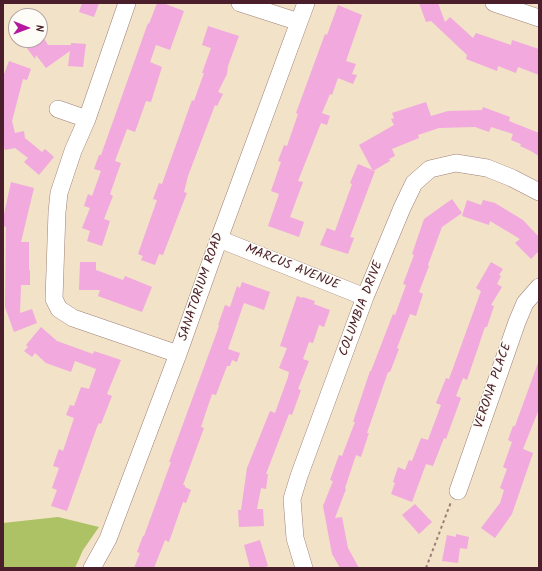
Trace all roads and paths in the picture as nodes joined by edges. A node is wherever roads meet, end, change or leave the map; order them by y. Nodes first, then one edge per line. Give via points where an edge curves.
1 (127, 3) edge
2 (240, 3) edge
3 (306, 3) edge
4 (494, 3) edge
5 (539, 18) edge
6 (299, 22) junction
7 (58, 109) dead end
8 (87, 119) junction
9 (539, 192) edge
10 (219, 239) junction
11 (539, 287) edge
12 (365, 297) junction
13 (178, 354) junction
14 (458, 491) joint
15 (92, 568) edge
16 (304, 568) edge
17 (426, 568) edge

1 - 8 street
2 - 6 street
3 - 6 street, SANATORIUM ROAD
4 - 5 street
6 - 10 street, SANATORIUM ROAD
7 - 8 street
8 - 13 street via 59,193 54,299 59,309 73,318
9 - 12 street, COLUMBIA DRIVE via 487,168 456,163 430,169 414,183
10 - 12 street, MARCUS AVENUE
10 - 13 street, SANATORIUM ROAD
11 - 14 street, VERONA PLACE via 525,303 517,322
12 - 16 street, COLUMBIA DRIVE via 292,499 295,538
13 - 15 street, SANATORIUM ROAD via 108,539
14 - 17 path via 449,504

